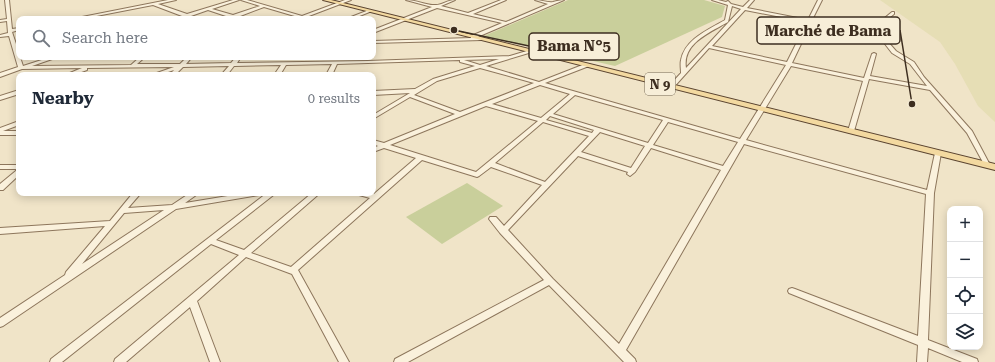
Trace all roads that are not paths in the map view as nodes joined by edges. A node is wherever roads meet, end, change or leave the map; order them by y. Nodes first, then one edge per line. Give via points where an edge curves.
1 (7, 0) edge
2 (174, 0) edge
3 (237, 0) edge
4 (243, 0) edge
5 (326, 0) edge
6 (349, 0) edge
7 (408, 0) edge
8 (453, 0) edge
9 (504, 0) edge
10 (537, 0) edge
11 (562, 0) edge
12 (714, 0) edge
13 (726, 0) edge
14 (752, 0) edge
15 (820, 0) edge
16 (152, 4) junction
17 (340, 4) junction
18 (552, 4) junction
19 (730, 5) junction
20 (264, 6) junction
21 (435, 6) junction
22 (207, 9) junction
23 (745, 9) junction
24 (370, 11) junction
25 (893, 13) dead end
26 (469, 14) junction
27 (90, 16) edge
28 (186, 16) joint
29 (234, 16) joint
30 (293, 16) edge
31 (305, 16) edge
32 (356, 16) edge
33 (403, 19) junction
34 (9, 20) junction
35 (0, 21) edge
36 (809, 21) junction
37 (507, 23) junction
38 (16, 30) edge
39 (376, 31) edge
40 (10, 33) junction
41 (878, 34) junction
42 (0, 36) edge
43 (474, 37) junction
44 (482, 39) junction
45 (376, 42) edge
46 (709, 47) junction
47 (530, 51) junction
48 (16, 54) edge
49 (874, 54) dead end
50 (510, 57) junction
51 (376, 59) edge
52 (455, 59) junction
53 (18, 60) edge
54 (46, 60) edge
55 (139, 60) edge
56 (187, 60) edge
57 (236, 60) edge
58 (357, 60) edge
59 (335, 62) junction
60 (233, 64) junction
61 (284, 64) junction
62 (789, 64) junction
63 (587, 65) junction
64 (132, 66) junction
65 (181, 66) junction
66 (480, 66) junction
67 (91, 67) junction
68 (20, 68) junction
69 (77, 72) edge
70 (163, 72) edge
71 (175, 72) edge
72 (226, 72) edge
73 (279, 72) edge
74 (330, 72) edge
75 (684, 73) junction
76 (0, 75) edge
77 (867, 78) junction
78 (538, 84) junction
79 (672, 86) junction
80 (932, 89) junction
81 (417, 91) junction
82 (16, 93) edge
83 (376, 94) edge
84 (573, 94) junction
85 (410, 95) junction
86 (0, 98) edge
87 (486, 104) junction
88 (761, 109) junction
89 (460, 114) junction
90 (548, 114) junction
91 (376, 115) edge
92 (541, 120) junction
93 (666, 120) junction
94 (16, 124) edge
95 (0, 130) edge
96 (851, 131) junction
97 (16, 133) edge
98 (596, 133) junction
99 (0, 134) edge
100 (741, 141) junction
101 (376, 143) edge
102 (383, 145) junction
103 (649, 146) junction
104 (376, 148) edge
105 (576, 153) junction
106 (938, 153) junction
107 (421, 157) junction
108 (490, 164) junction
109 (987, 165) junction
110 (0, 167) edge
111 (16, 167) edge
112 (995, 167) edge
113 (725, 169) junction
114 (16, 174) edge
115 (547, 185) junction
116 (0, 188) edge
117 (930, 193) junction
118 (134, 196) edge
119 (190, 196) edge
120 (236, 196) edge
121 (268, 196) edge
122 (313, 196) edge
123 (372, 196) edge
124 (376, 197) junction
125 (174, 207) junction
126 (121, 211) junction
127 (493, 219) dead end
128 (111, 223) junction
129 (503, 230) junction
130 (0, 232) edge
131 (210, 241) junction
132 (245, 254) junction
133 (292, 271) junction
134 (64, 280) junction
135 (550, 281) junction
136 (792, 291) dead end
137 (192, 300) junction
138 (0, 323) edge
139 (923, 342) junction
140 (620, 351) junction
141 (55, 362) edge
142 (120, 362) edge
143 (215, 362) edge
144 (344, 362) edge
145 (399, 362) edge
146 (631, 362) edge
147 (922, 362) edge
148 (973, 362) edge

1 - 34 street
2 - 16 street
3 - 22 street
4 - 20 street
5 - 17 main road, N 9
6 - 17 street
7 - 21 street
8 - 21 street
9 - 26 street
10 - 18 street
11 - 18 street
12 - 19 street
13 - 19 street
14 - 23 street
15 - 36 street
16 - 27 street
16 - 28 street
17 - 24 main road, N 9
17 - 31 street
18 - 37 street
19 - 23 street
19 - 75 street via 727,21 686,50 682,61
20 - 29 street
20 - 30 street
21 - 26 street
21 - 33 street
22 - 28 street
22 - 29 street
23 - 36 street
23 - 46 street
24 - 32 street
24 - 33 main road, N 9
25 - 41 street via 882,22
26 - 37 street
33 - 39 street
33 - 43 main road, N 9
34 - 35 street
34 - 40 street
36 - 41 street
36 - 62 street
37 - 43 street
38 - 40 street
40 - 42 street
40 - 48 street
41 - 80 street via 894,52 912,63
43 - 44 main road, N 9
44 - 45 street
44 - 47 main road, N 9
46 - 62 street
46 - 75 street
47 - 50 street
47 - 63 main road, N 9
49 - 77 street
50 - 52 street
50 - 66 street
51 - 52 street
52 - 66 street
53 - 68 street
54 - 68 street
55 - 64 street
56 - 65 street
57 - 60 street
58 - 59 street
59 - 61 street
59 - 74 street
60 - 61 street
60 - 65 street
60 - 72 street
61 - 73 street
62 - 77 street
62 - 88 street
63 - 78 street
63 - 79 main road, N 9
64 - 65 street
64 - 67 street
65 - 70 street
65 - 71 street
66 - 78 street
66 - 81 street via 435,80
67 - 68 street
67 - 69 street
68 - 76 street
75 - 79 street
77 - 80 street
77 - 96 street
78 - 84 street
78 - 87 street
79 - 88 main road, N 9
80 - 109 street via 970,132
81 - 83 street
81 - 85 street
82 - 86 street
84 - 90 street
84 - 93 street
85 - 89 street
85 - 91 street
87 - 89 street
87 - 92 street
88 - 96 main road, N 9
88 - 100 street
89 - 102 street
90 - 92 street
90 - 98 street
92 - 98 street
92 - 108 street
93 - 100 street
93 - 103 street
94 - 95 street
96 - 106 main road, N 9
97 - 99 street
98 - 103 street
98 - 105 street
100 - 113 street
100 - 117 street
101 - 102 street
102 - 104 street
102 - 107 street
103 - 105 street via 631,173
103 - 113 street
105 - 115 street
106 - 109 main road, N 9
106 - 117 street
107 - 108 street via 477,175
107 - 124 street
108 - 115 street
109 - 112 main road, N 9
110 - 111 street
113 - 140 street
114 - 116 street
115 - 129 street
117 - 139 street
118 - 126 street
119 - 125 street
120 - 125 street
121 - 131 street
122 - 132 street
123 - 124 street
124 - 133 street
125 - 126 street
125 - 134 street
126 - 128 street
127 - 129 street
128 - 130 street
128 - 134 street
129 - 135 street
131 - 132 street
131 - 141 street
132 - 133 street
132 - 137 street
133 - 144 street via 295,272
134 - 138 street
135 - 140 street
135 - 145 street
136 - 139 street
137 - 142 street
137 - 143 street
139 - 147 street
139 - 148 street
140 - 146 street

